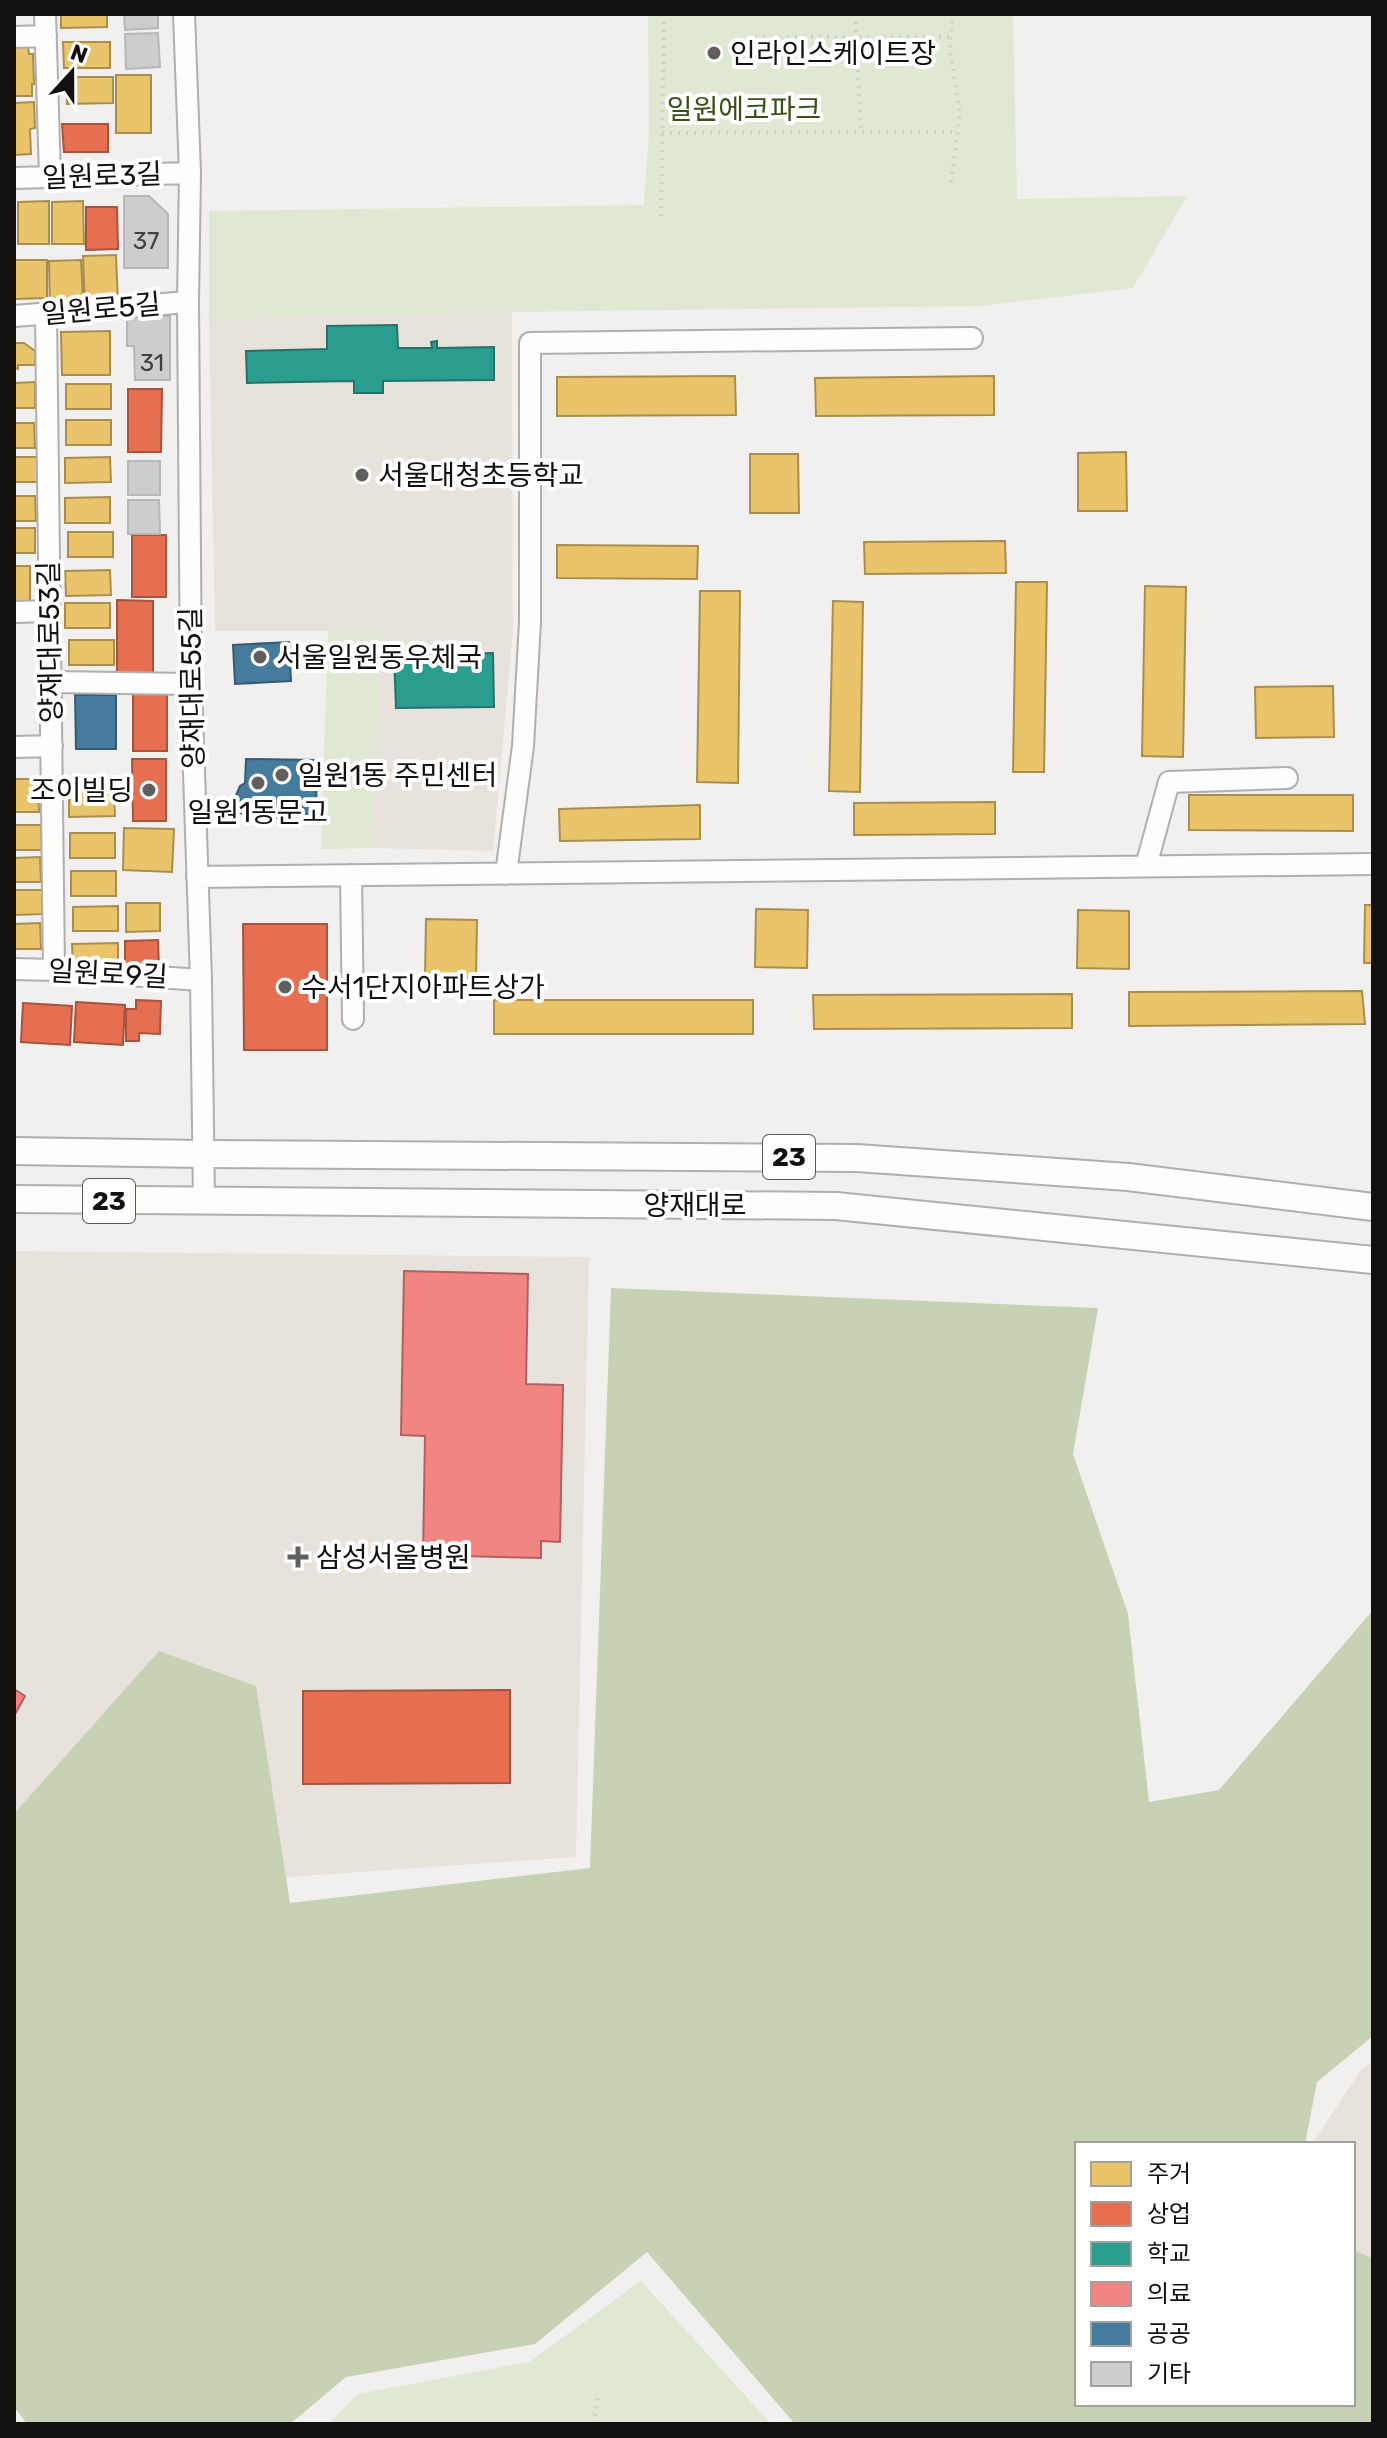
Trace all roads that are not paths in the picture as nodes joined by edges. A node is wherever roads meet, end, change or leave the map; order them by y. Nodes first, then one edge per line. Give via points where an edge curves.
1 (45, 14) edge
2 (184, 14) edge
3 (46, 36) junction
4 (14, 37) edge
5 (190, 173) junction
6 (50, 177) junction
7 (14, 178) edge
8 (188, 302) junction
9 (46, 314) junction
10 (14, 316) edge
11 (972, 338) dead end
12 (50, 611) junction
13 (14, 612) edge
14 (51, 682) junction
15 (191, 684) junction
16 (52, 746) junction
17 (14, 747) edge
18 (1287, 778) dead end
19 (1373, 864) edge
20 (1146, 866) junction
21 (506, 874) junction
22 (351, 875) junction
23 (197, 877) junction
24 (14, 969) edge
25 (54, 970) junction
26 (201, 980) junction
27 (353, 1019) dead end
28 (14, 1151) edge
29 (203, 1154) junction
30 (14, 1199) edge
31 (204, 1202) junction
32 (1373, 1207) edge
33 (1373, 1260) edge

1 - 3 street
2 - 5 street, 양재대로55길
3 - 4 street
3 - 6 street
5 - 6 street, 일원로3길
5 - 8 street, 양재대로55길
6 - 7 street, 일원로3길
8 - 9 street, 일원로5길
8 - 15 street, 양재대로55길
9 - 10 street, 일원로5길
9 - 12 street, 양재대로53길
11 - 21 street via 530,343 530,622 523,746
12 - 13 street
12 - 14 street, 양재대로53길
14 - 15 street
14 - 16 street, 양재대로53길
15 - 23 street, 양재대로55길
16 - 17 street
16 - 25 street, 양재대로53길
18 - 20 street via 1169,782
19 - 20 street
20 - 21 street
21 - 22 street
22 - 23 street
22 - 27 street
23 - 26 street, 양재대로55길
24 - 25 street, 일원로9길
25 - 26 street, 일원로9길
26 - 29 street, 양재대로55길
28 - 29 main road, 양재대로 / 23
29 - 31 street, 양재대로55길
29 - 32 main road, 양재대로 / 23 via 857,1158 1128,1177
30 - 31 main road, 양재대로 / 23
31 - 33 main road, 양재대로 / 23 via 836,1206

